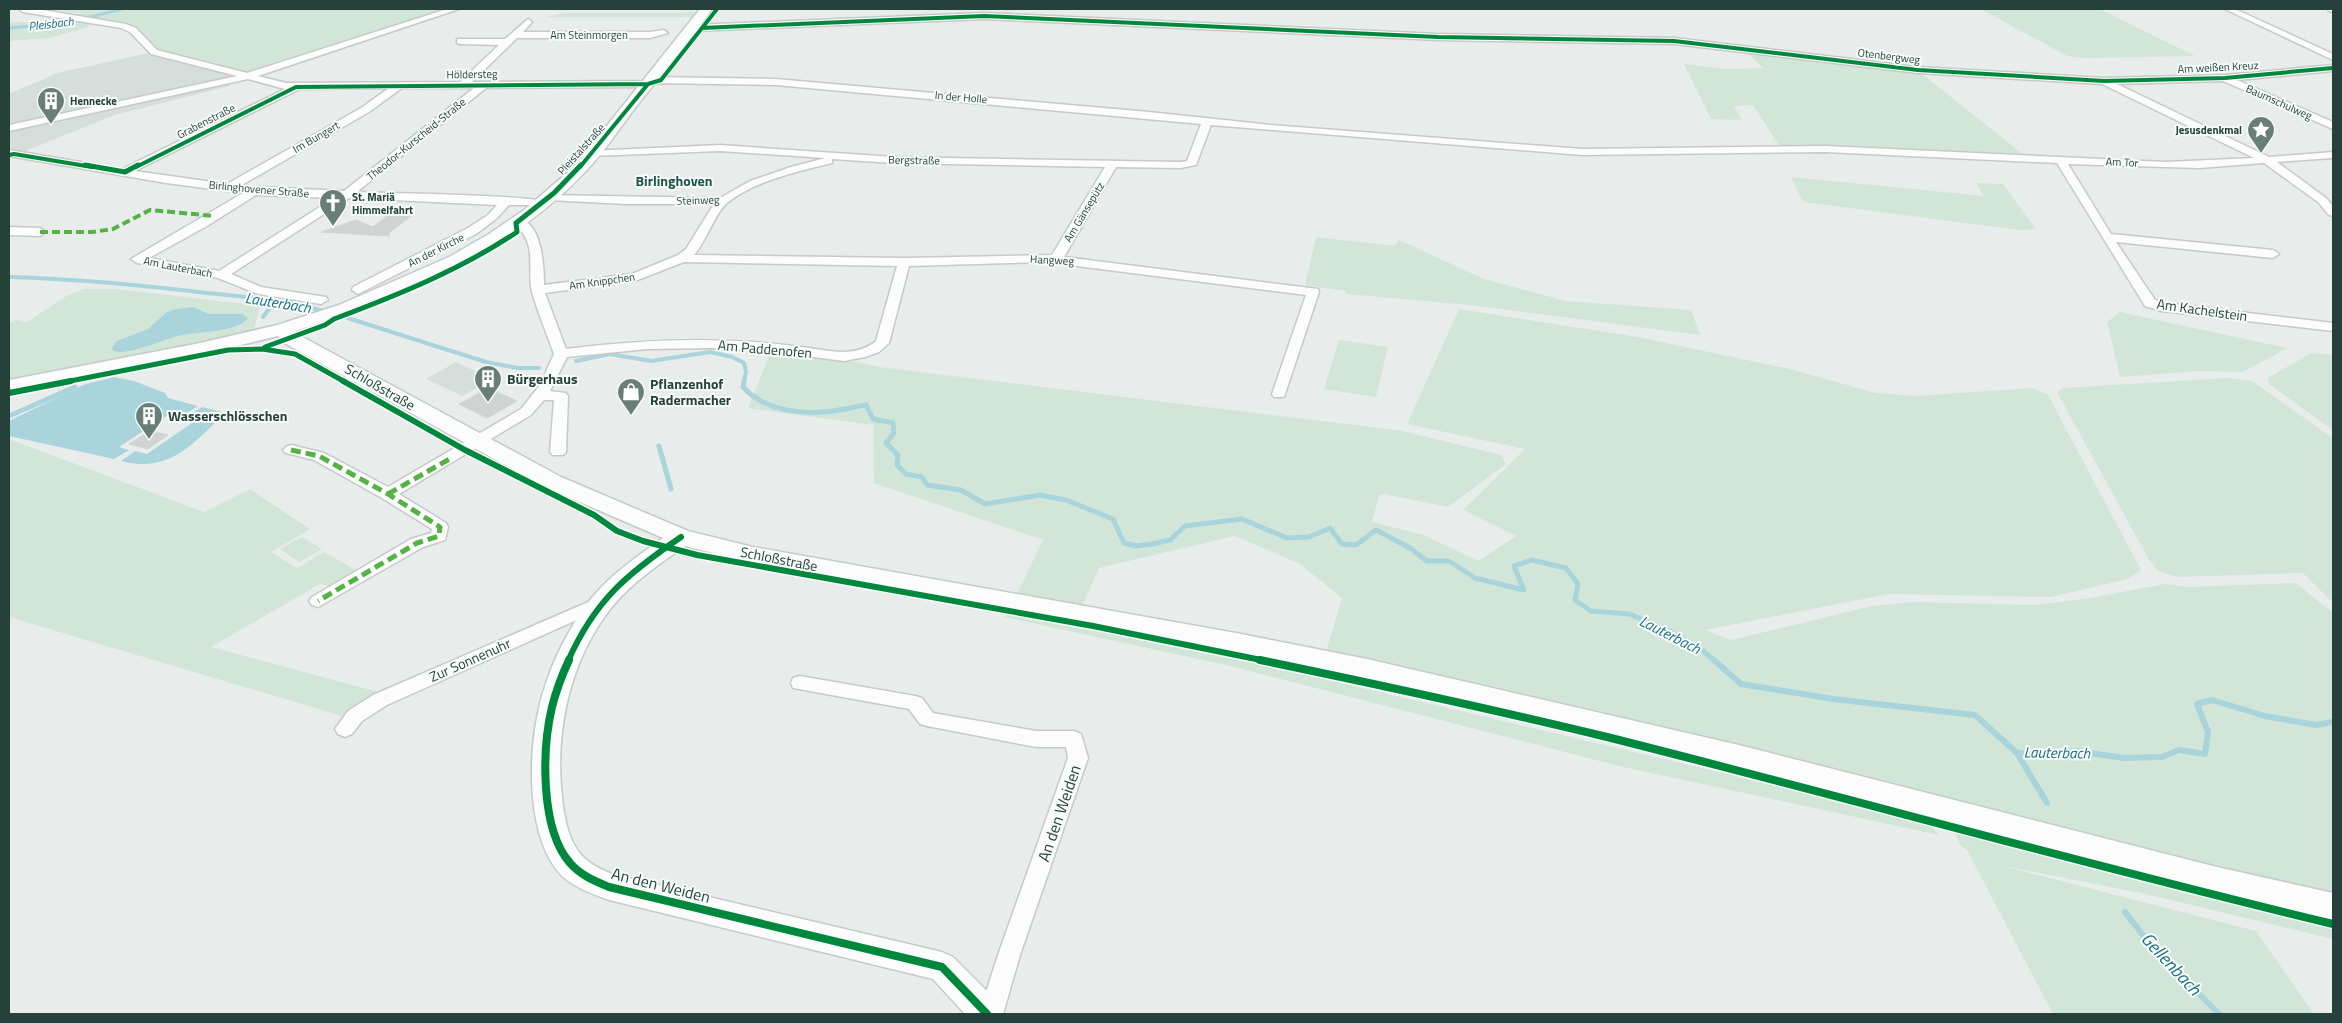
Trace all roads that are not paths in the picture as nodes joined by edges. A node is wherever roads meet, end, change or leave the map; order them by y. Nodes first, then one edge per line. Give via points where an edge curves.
1 (23, 9) edge
2 (455, 9) edge
3 (706, 9) edge
4 (2229, 9) edge
5 (528, 22) dead end
6 (693, 28) junction
7 (664, 33) dead end
8 (514, 35) junction
9 (460, 41) dead end
10 (506, 42) junction
11 (2333, 57) edge
12 (2333, 68) edge
13 (246, 77) junction
14 (2225, 78) junction
15 (2104, 81) junction
16 (650, 82) junction
17 (463, 84) junction
18 (484, 84) junction
19 (400, 85) junction
20 (296, 87) junction
21 (1207, 121) junction
22 (2333, 126) edge
23 (9, 128) edge
24 (1911, 152) joint
25 (592, 153) junction
26 (10, 154) edge
27 (2333, 155) edge
28 (839, 157) junction
29 (2060, 159) junction
30 (2265, 159) junction
31 (1112, 164) junction
32 (125, 172) junction
33 (230, 188) junction
34 (254, 191) junction
35 (346, 195) junction
36 (507, 200) junction
37 (546, 200) junction
38 (722, 201) junction
39 (2333, 213) edge
40 (516, 223) junction
41 (9, 231) edge
42 (40, 232) dead end
43 (2107, 237) junction
44 (2273, 254) dead end
45 (682, 258) junction
46 (1056, 259) junction
47 (904, 262) junction
48 (221, 275) junction
49 (358, 290) dead end
50 (538, 290) junction
51 (321, 309) junction
52 (2333, 327) edge
53 (284, 329) junction
54 (561, 354) junction
55 (9, 386) edge
56 (1279, 394) dead end
57 (540, 395) junction
58 (479, 442) junction
59 (291, 450) dead end
60 (558, 452) dead end
61 (388, 494) junction
62 (681, 537) junction
63 (318, 601) dead end
64 (602, 602) junction
65 (800, 683) dead end
66 (345, 729) dead end
67 (2333, 907) edge
68 (987, 1014) edge
69 (992, 1014) edge

1 - 13 street, Höldersteg via 129,28 154,52
2 - 13 street
3 - 6 main road, Pleistalstraße
4 - 11 street
5 - 8 street
6 - 15 street, Otenbergweg via 984,16 1438,37 1674,41 1918,70
6 - 16 main road, Pleistalstraße
7 - 8 street, Am Steinmorgen
8 - 10 street
9 - 10 street
10 - 17 street
12 - 14 street, Am weißen Kreuz
13 - 20 street, Höldersteg
13 - 23 street
14 - 15 street, Am weißen Kreuz
14 - 22 street, Baumschulweg
15 - 30 street
16 - 18 street, Höldersteg
16 - 21 street, In der Holle via 776,82
16 - 25 main road, Pleistalstraße
17 - 18 street, Höldersteg
17 - 19 street, Höldersteg
18 - 35 street, Theodor-Kurscheid-Straße
19 - 20 street, Höldersteg
19 - 33 street, Im Bungert via 365,110
20 - 32 street, Grabenstraße
21 - 24 street, In der Holle via 1582,152 1826,149
21 - 31 street, Bergstraße via 1192,163
24 - 29 street, Am Tor
25 - 28 street, Bergstraße via 712,148
25 - 37 main road, Pleistalstraße via 579,170
26 - 32 street, Birlinghovener Straße
27 - 30 street, Am Tor
28 - 31 street, Bergstraße
28 - 38 street, Steinweg via 754,183
29 - 30 street, Am Tor via 2166,165
29 - 43 street, Am Kachelstein
30 - 39 street via 2322,200
31 - 46 street, Am Gänsepütz
32 - 33 street, Birlinghovener Straße
33 - 34 street, Birlinghovener Straße
34 - 35 street, Birlinghovener Straße
34 - 48 street, Am Lauterbach via 137,259
35 - 36 street, Birlinghovener Straße
35 - 48 street, Theodor-Kurscheid-Straße
36 - 37 street, Birlinghovener Straße
36 - 49 street, An der Kirche via 492,218 472,231
37 - 38 street, Steinweg
37 - 40 main road, Pleistalstraße
38 - 45 street, Am Knippchen via 691,251
40 - 50 street via 526,228 535,245
40 - 51 main road, Pleistalstraße via 455,261 345,308
41 - 42 street
43 - 44 street
43 - 52 street, Am Kachelstein via 2147,301 2155,306
45 - 47 street, Hangweg
45 - 50 street, Am Knippchen via 635,277
46 - 47 street, Hangweg
46 - 56 street, Hangweg via 1312,292
47 - 54 street, Am Paddenofen via 882,343 860,355 735,344 611,347
48 - 51 street, Am Lauterbach
50 - 54 street
51 - 53 main road, Pleistalstraße
53 - 55 main road, Pleistalstraße via 200,349
53 - 58 main road, Schloßstraße via 290,338
54 - 57 street
57 - 58 street via 526,412
57 - 60 street via 561,396
58 - 61 street
58 - 62 main road, Schloßstraße via 554,482
59 - 61 street via 319,456
61 - 63 street via 440,527 439,536 416,543
62 - 64 main road, An den Weiden via 623,581
62 - 67 main road, Schloßstraße via 753,555 1236,642 1367,669 1597,721 2204,877
64 - 66 street, Zur Sonnenuhr via 380,700 355,716
64 - 68 main road, An den Weiden via 568,660 548,730 550,819 568,861 580,873 610,887 942,967
65 - 69 street, An den Weiden via 915,703 926,719 1036,739 1074,739 1078,758 1009,955

